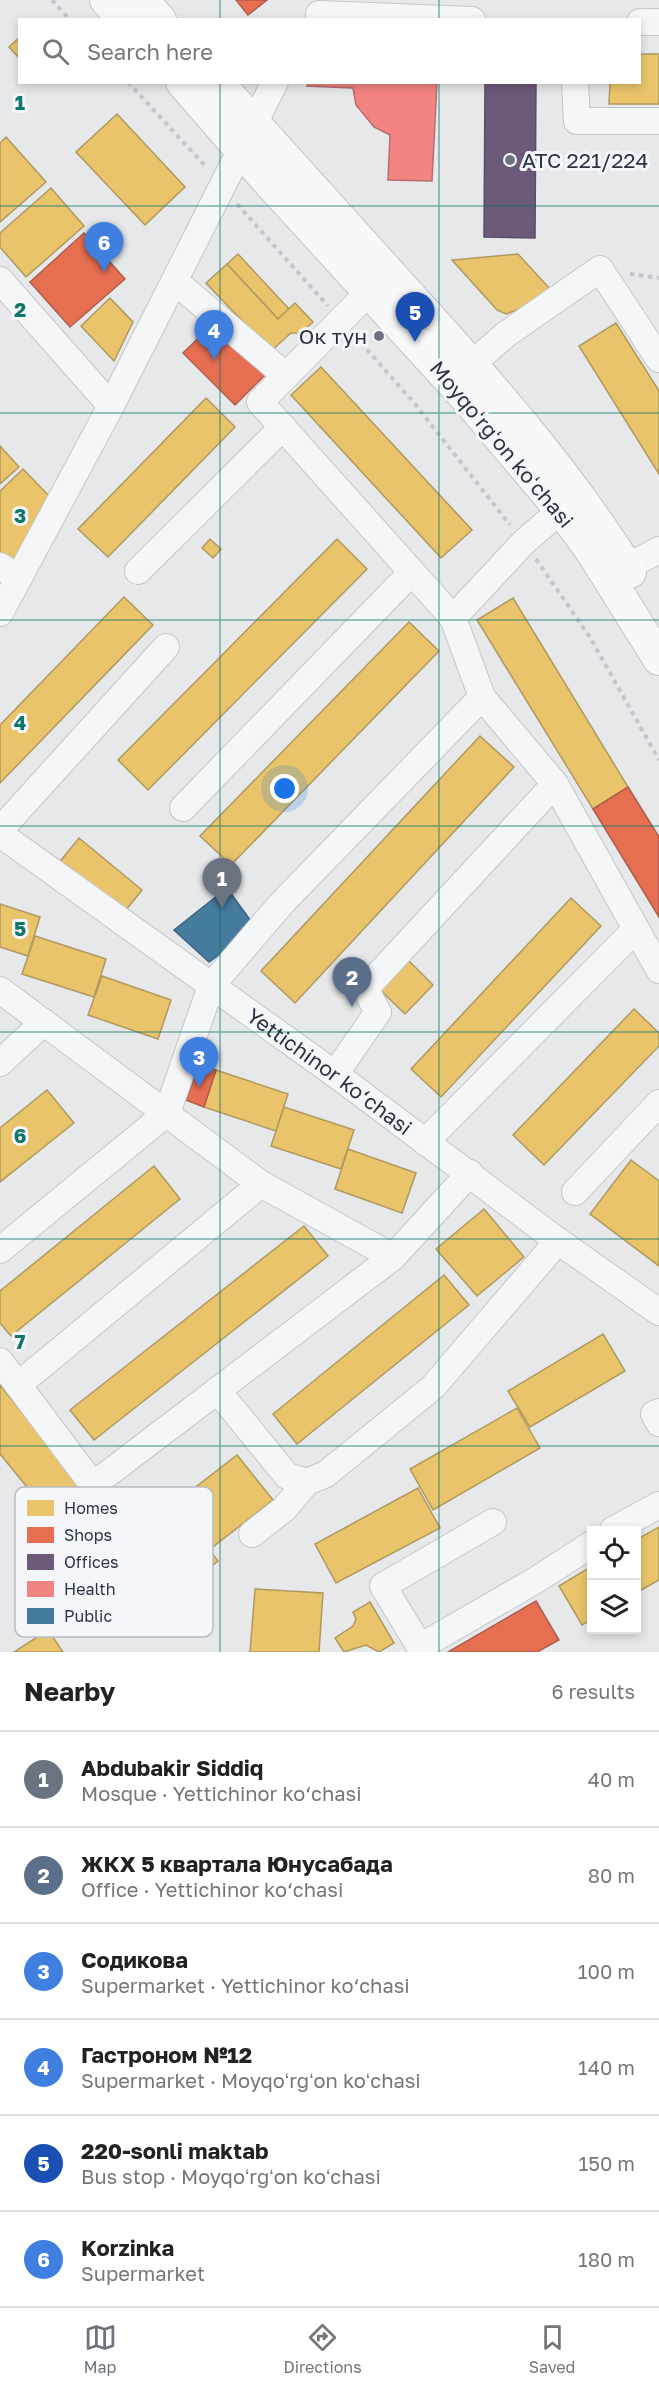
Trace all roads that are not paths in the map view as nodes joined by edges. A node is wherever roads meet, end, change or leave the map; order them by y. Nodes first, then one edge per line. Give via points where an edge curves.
1 (106, 0) edge
2 (142, 0) edge
3 (320, 11) edge
4 (122, 18) edge
5 (158, 18) edge
6 (438, 18) edge
7 (641, 22) edge
8 (659, 22) edge
9 (184, 84) edge
10 (218, 84) edge
11 (273, 84) edge
12 (575, 84) edge
13 (659, 121) edge
14 (248, 136) junction
15 (0, 280) edge
16 (176, 282) junction
17 (369, 292) junction
18 (659, 359) edge
19 (472, 364) junction
20 (286, 376) junction
21 (111, 406) junction
22 (283, 427) junction
23 (561, 510) junction
24 (659, 550) edge
25 (627, 567) junction
26 (138, 571) dead end
27 (9, 572) edge
28 (412, 572) junction
29 (0, 613) edge
30 (453, 618) junction
31 (659, 619) edge
32 (166, 647) dead end
33 (659, 659) edge
34 (482, 697) junction
35 (555, 784) junction
36 (183, 808) dead end
37 (0, 832) edge
38 (635, 930) junction
39 (659, 970) edge
40 (211, 986) junction
41 (0, 990) edge
42 (44, 1022) junction
43 (0, 1063) edge
44 (335, 1074) junction
45 (659, 1103) edge
46 (167, 1113) junction
47 (425, 1142) junction
48 (470, 1173) junction
49 (261, 1184) junction
50 (575, 1192) dead end
51 (558, 1240) junction
52 (0, 1250) edge
53 (393, 1257) junction
54 (659, 1312) edge
55 (0, 1361) edge
56 (18, 1385) junction
57 (217, 1390) junction
58 (659, 1412) edge
59 (659, 1423) edge
60 (307, 1482) junction
61 (659, 1505) edge
62 (493, 1522) dead end
63 (620, 1526) edge
64 (252, 1534) dead end
65 (587, 1547) edge
66 (416, 1649) edge

1 - 4 main road
2 - 5 main road
3 - 6 street
7 - 8 street
9 - 14 main road, Moyqoʻrgʻon koʻchasi
10 - 14 main road, Moyqoʻrgʻon koʻchasi
11 - 14 street
12 - 13 street via 577,121
14 - 16 street
14 - 17 main road, Moyqoʻrgʻon koʻchasi
14 - 19 main road, Moyqoʻrgʻon koʻchasi
15 - 21 street
16 - 20 street
16 - 21 street
17 - 20 street
17 - 23 main road, Moyqoʻrgʻon koʻchasi
18 - 19 street via 600,269 505,335
19 - 25 main road, Moyqoʻrgʻon koʻchasi via 579,495
20 - 22 street via 260,402
21 - 27 street
22 - 26 street
22 - 28 street
23 - 30 street via 524,542
23 - 33 main road, Moyqoʻrgʻon koʻchasi
24 - 25 street
25 - 31 main road, Moyqoʻrgʻon koʻchasi
27 - 29 street
28 - 30 street
28 - 36 street
30 - 34 street
32 - 37 street
34 - 35 street
34 - 40 street via 281,904
35 - 38 street
35 - 44 street via 364,989 378,1012
37 - 40 street, Yettichinor ko‘chasi
38 - 39 street
38 - 47 street
40 - 44 street, Yettichinor ko‘chasi
40 - 46 street
41 - 42 street
42 - 43 street
42 - 46 street
44 - 47 street, Yettichinor ko‘chasi
45 - 50 street
46 - 49 street
46 - 52 street
47 - 48 street, Yettichinor ko‘chasi
48 - 51 street, Yettichinor ko‘chasi
48 - 53 street
49 - 53 street
49 - 56 street
51 - 54 street, Yettichinor ko‘chasi
51 - 60 street via 433,1387 326,1474
53 - 57 street
55 - 56 street
56 - 57 street via 93,1485
57 - 60 street via 287,1476
58 - 59 street via 654,1414
60 - 64 street via 284,1509
61 - 63 street
62 - 66 street via 383,1586
65 - 66 street

